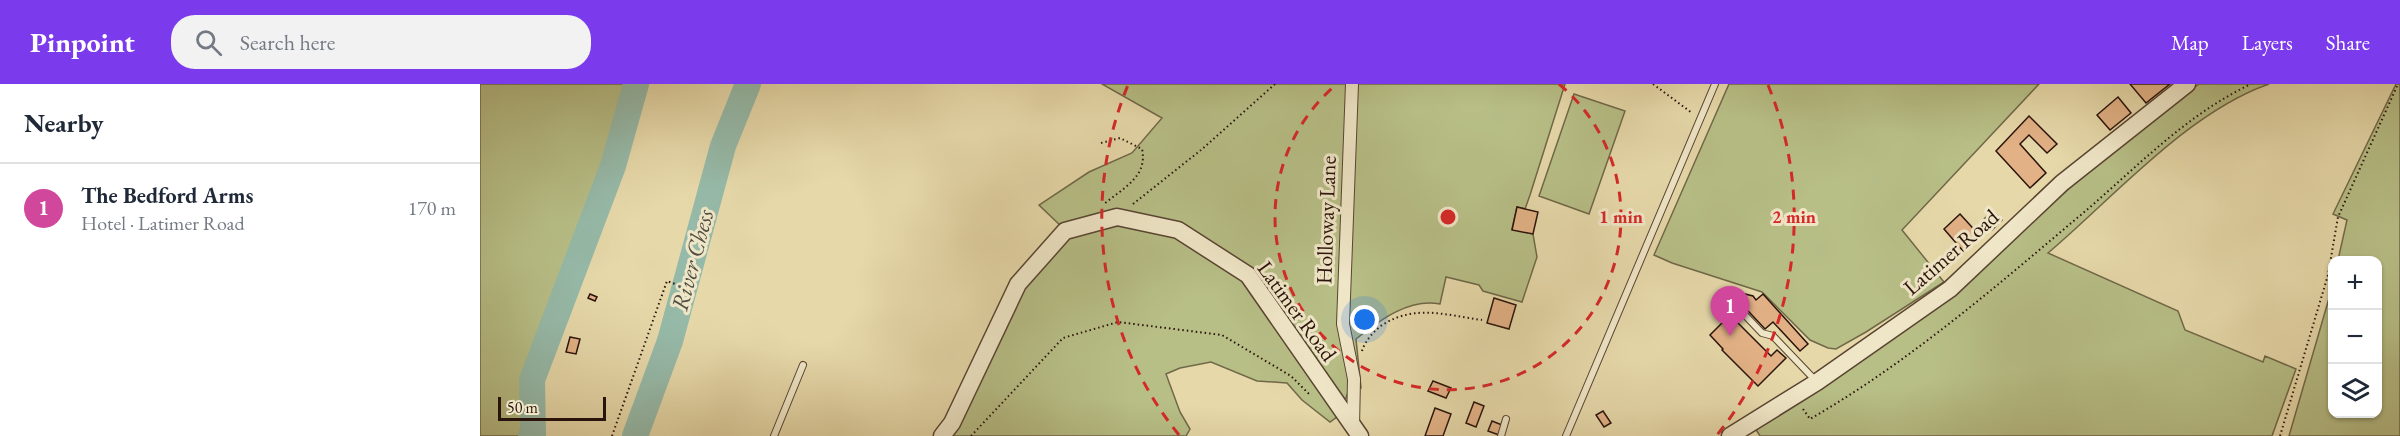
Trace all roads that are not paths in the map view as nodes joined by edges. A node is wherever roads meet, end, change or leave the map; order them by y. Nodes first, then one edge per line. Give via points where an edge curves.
1 (1352, 84) edge
2 (1715, 84) edge
3 (2187, 84) edge
4 (1740, 310) dead end
5 (803, 365) dead end
6 (1817, 382) junction
7 (1506, 419) dead end
8 (1356, 432) edge
9 (774, 436) edge
10 (942, 436) edge
11 (1501, 436) edge
12 (1566, 436) edge
13 (1730, 436) edge

1 - 8 street, Holloway Lane via 1343,324 1354,379
2 - 12 lane
3 - 6 street, Latimer Road via 2061,183 1950,289
4 - 6 lane via 1762,333 1773,336
5 - 9 lane
6 - 13 street, Latimer Road
7 - 11 lane
8 - 10 street, Latimer Road via 1248,275 1178,230 1117,217 1065,231 1018,284 952,423

